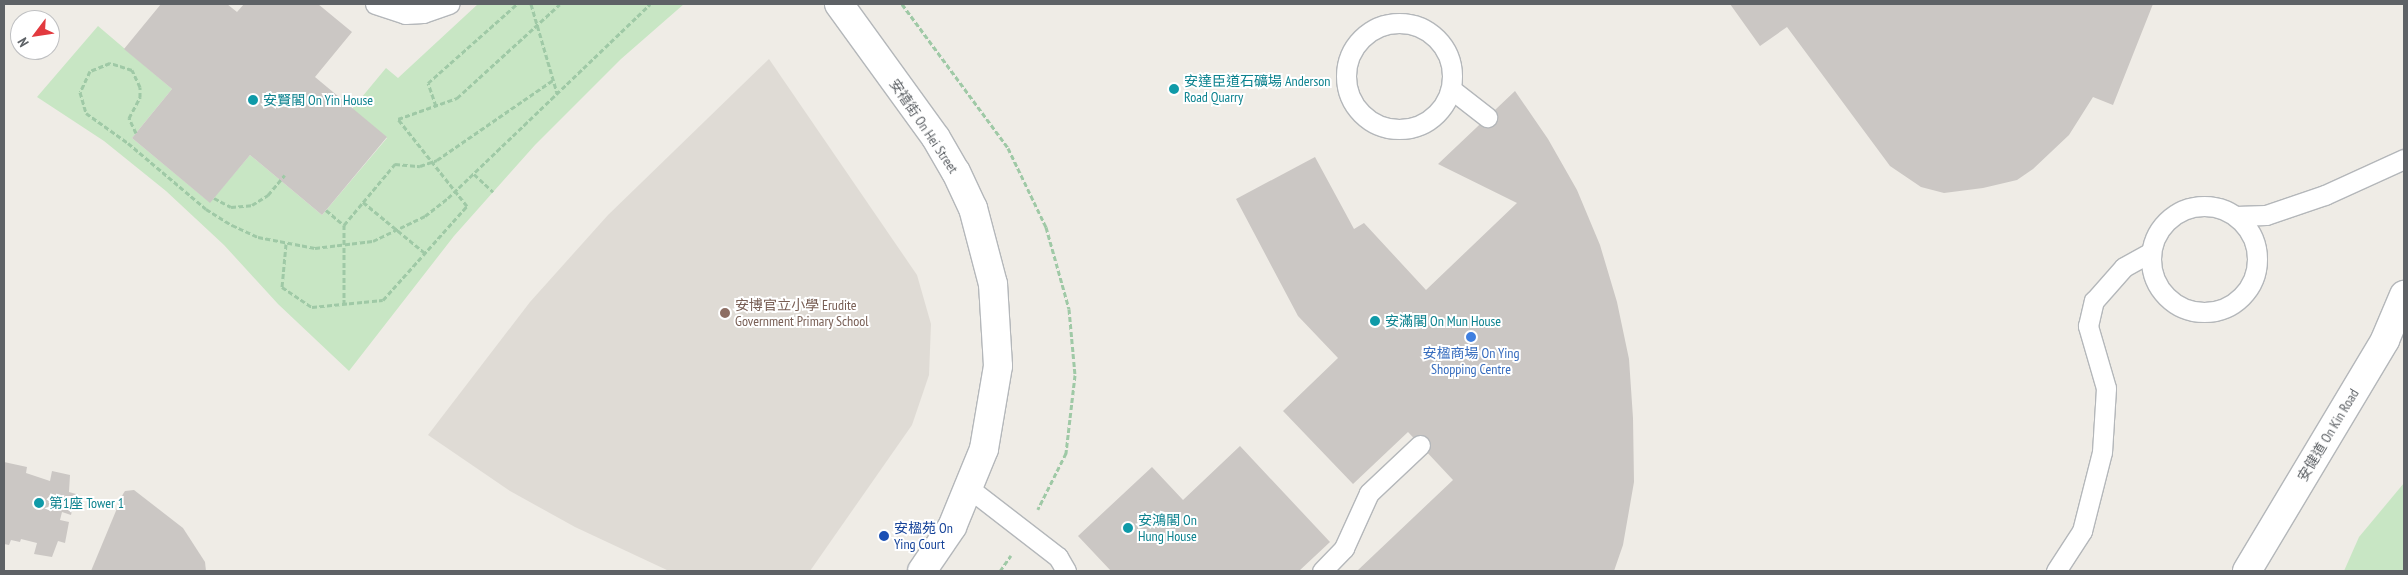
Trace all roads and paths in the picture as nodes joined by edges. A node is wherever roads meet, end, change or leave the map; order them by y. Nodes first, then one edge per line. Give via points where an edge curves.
1 (375, 4) edge
2 (449, 4) edge
3 (517, 4) edge
4 (531, 4) edge
5 (560, 4) edge
6 (650, 4) edge
7 (839, 4) edge
8 (902, 4) edge
9 (537, 25) junction
10 (554, 80) junction
11 (1451, 89) junction
12 (557, 93) junction
13 (436, 106) junction
14 (1487, 117) dead end
15 (136, 133) dead end
16 (2404, 159) edge
17 (432, 162) junction
18 (473, 174) junction
19 (285, 176) dead end
20 (455, 191) junction
21 (494, 192) dead end
22 (214, 198) dead end
23 (363, 202) junction
24 (326, 210) dead end
25 (2236, 216) junction
26 (344, 224) junction
27 (398, 231) junction
28 (286, 244) junction
29 (344, 246) junction
30 (2151, 252) junction
31 (426, 254) junction
32 (2404, 295) edge
33 (344, 304) junction
34 (1420, 445) dead end
35 (970, 489) junction
36 (1027, 532) junction
37 (922, 571) edge
38 (1066, 571) edge
39 (1322, 571) edge
40 (2056, 571) edge
41 (2246, 571) edge

1 - 2 lane via 406,14 424,13
3 - 13 path via 428,83
4 - 9 path
5 - 9 path
6 - 12 path
7 - 35 street, 安禧街 On Hei Street via 951,164 973,208 985,246 998,323 998,366 984,449
8 - 36 path via 1008,148 1046,227 1069,309 1074,375 1066,453
9 - 10 path
9 - 13 path via 457,98
10 - 12 path
10 - 17 path
11 - 11 lane via 1445,104 1434,117 1420,125 1387,128 1372,122 1350,96 1348,63 1354,48 1379,26 1412,24 1427,30 1449,56
11 - 14 lane
12 - 18 path
13 - 17 path via 398,119
15 - 28 path via 129,118 140,97 140,87 132,70 110,62 90,71 80,92 81,103 94,121 128,142 206,208 258,237
16 - 25 lane via 2266,215
17 - 20 path
17 - 23 path via 407,166 395,164
18 - 20 path
18 - 21 path
19 - 22 path via 268,195 252,205 231,206
20 - 27 path via 425,216
20 - 31 path via 468,206
23 - 26 path
23 - 27 path
24 - 26 path
25 - 30 lane via 2219,208 2201,206 2183,210 2168,220 2157,235
25 - 30 lane via 2248,228 2258,261 2246,293 2217,311 2200,312 2169,299 2158,286
26 - 29 path
27 - 29 path
27 - 31 path
28 - 29 path
28 - 33 path via 282,287 312,307
29 - 33 path
30 - 40 lane via 2124,267 2094,301 2088,326 2106,388 2102,452 2082,531
31 - 33 path via 383,300
32 - 41 street, 安健道 On Kin Road via 2385,340
34 - 39 lane via 1369,493 1344,548
35 - 36 lane
35 - 37 street, 安禧街 On Hei Street via 952,527
36 - 38 lane via 1058,557

